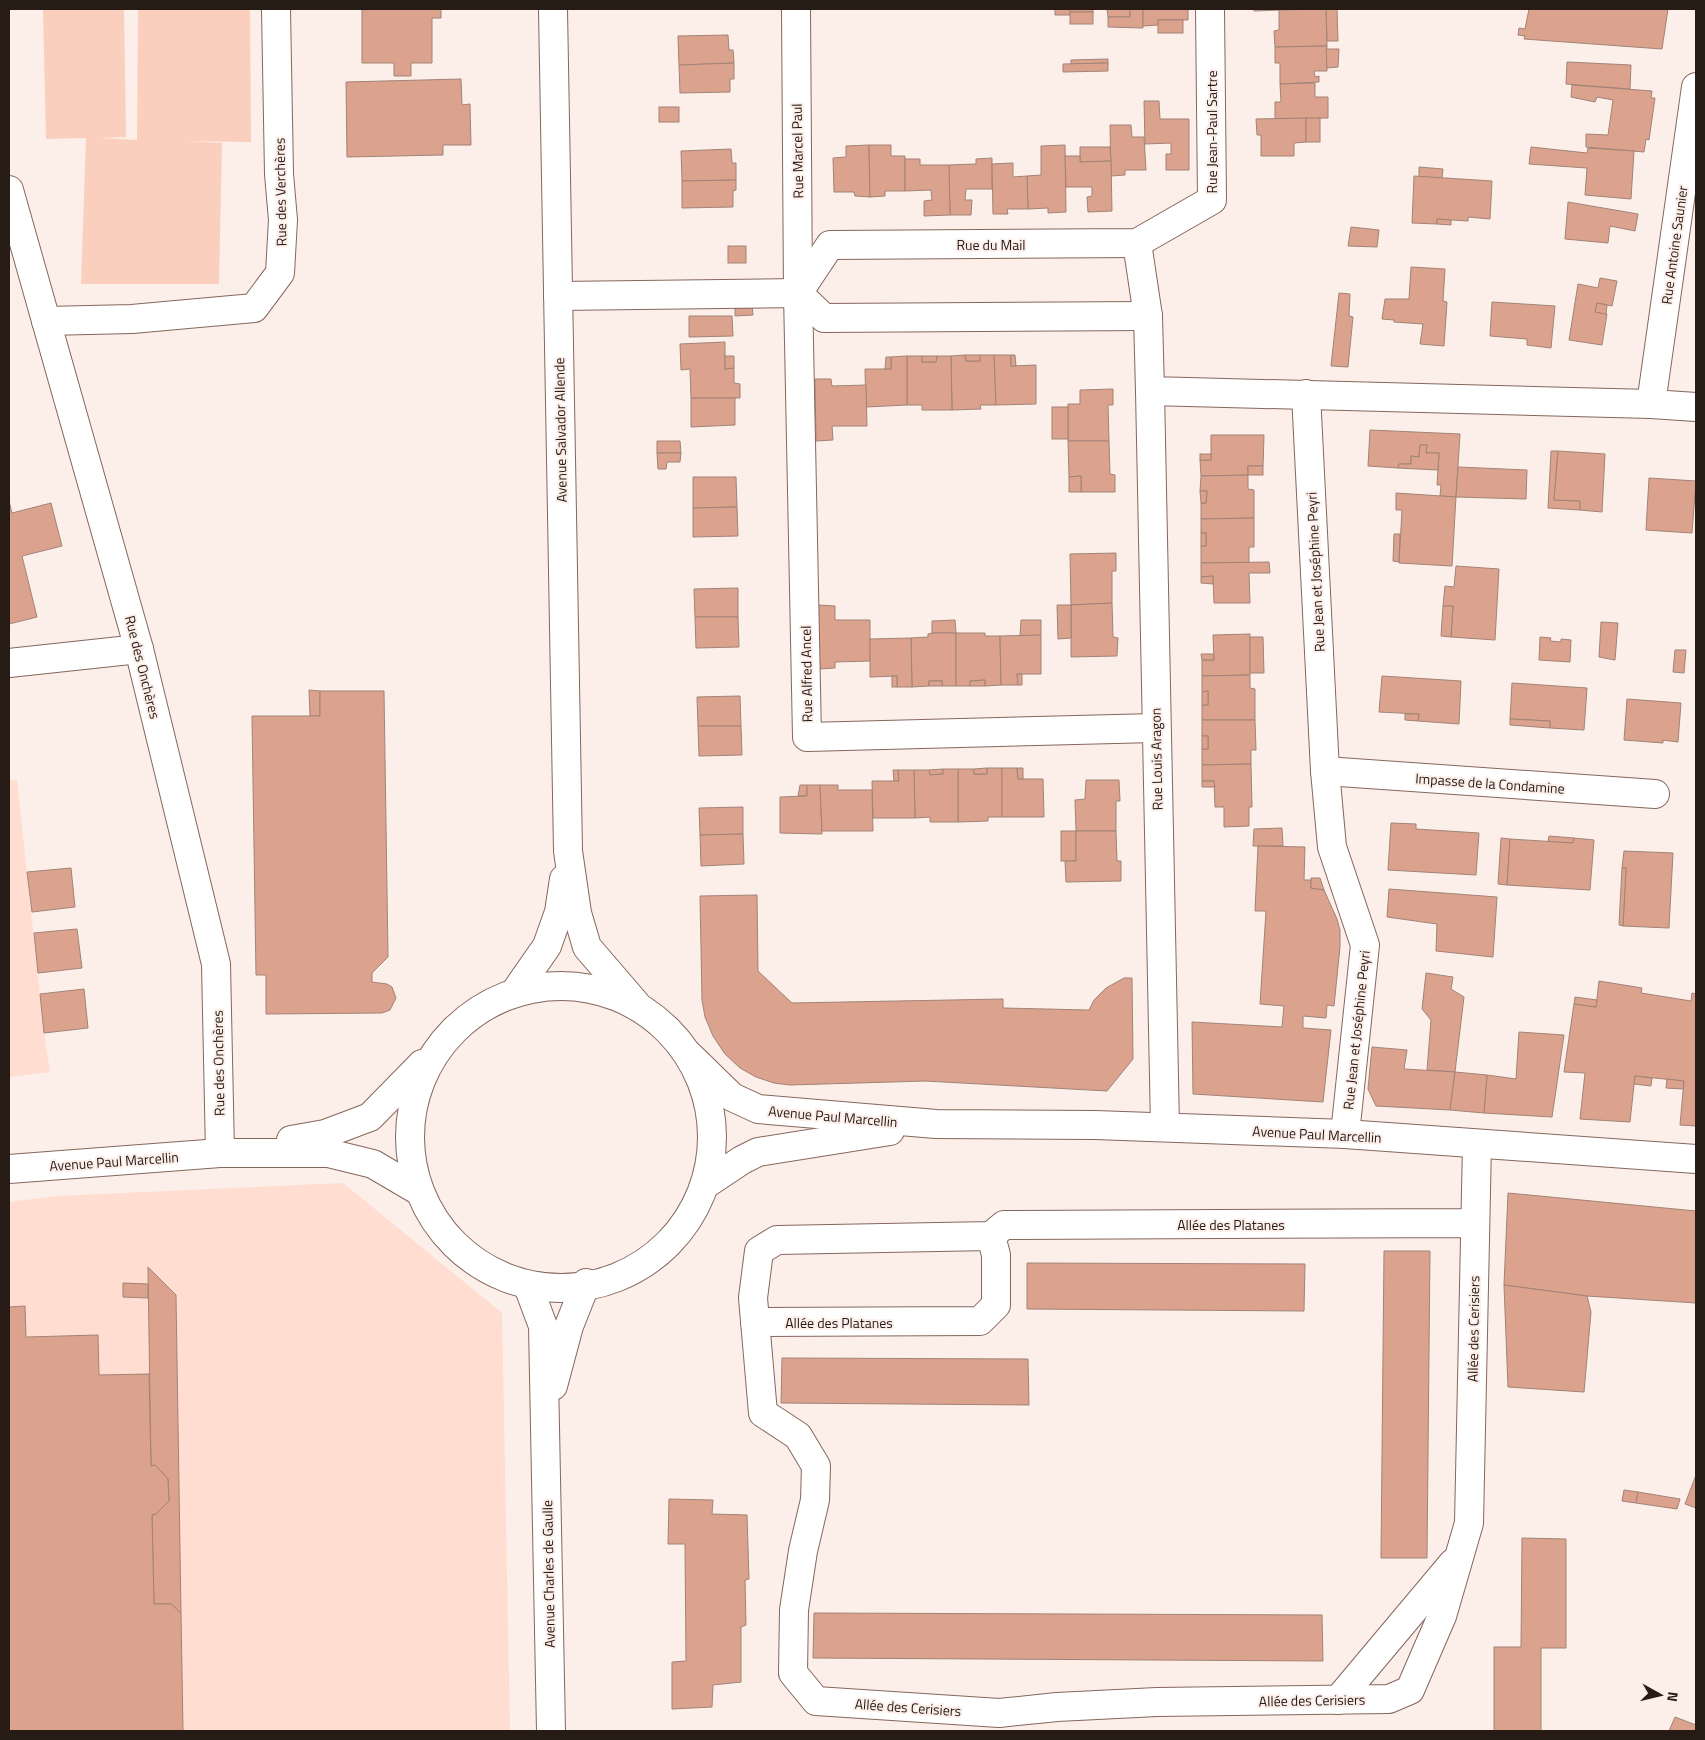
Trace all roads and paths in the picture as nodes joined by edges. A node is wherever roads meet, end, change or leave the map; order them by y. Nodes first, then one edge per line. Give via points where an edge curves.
1 (276, 9) edge
2 (553, 9) edge
3 (796, 9) edge
4 (1210, 9) edge
5 (1696, 87) edge
6 (9, 190) edge
7 (1137, 243) junction
8 (798, 293) junction
9 (558, 296) junction
10 (1148, 316) junction
11 (46, 321) junction
12 (1150, 391) junction
13 (1306, 394) junction
14 (1651, 404) junction
15 (1696, 407) edge
16 (140, 649) junction
17 (9, 663) edge
18 (1155, 728) junction
19 (1325, 771) junction
20 (1655, 794) dead end
21 (568, 851) junction
22 (515, 992) junction
23 (636, 1004) junction
24 (436, 1050) junction
25 (690, 1056) junction
26 (936, 1124) junction
27 (1165, 1126) junction
28 (1345, 1134) junction
29 (1477, 1144) junction
30 (220, 1153) junction
31 (1696, 1159) edge
32 (9, 1169) edge
33 (706, 1184) junction
34 (419, 1191) junction
35 (1475, 1223) junction
36 (991, 1236) junction
37 (586, 1283) junction
38 (528, 1286) junction
39 (756, 1334) junction
40 (545, 1417) junction
41 (1460, 1555) junction
42 (1338, 1700) junction
43 (551, 1731) edge

1 - 11 street, Rue des Verchères via 279,174 284,220 280,273 254,308 132,319
2 - 9 street, Avenue Salvador Allende
3 - 8 street, Rue Marcel Paul
4 - 7 street, Rue Jean-Paul Sartre via 1212,200
5 - 14 street, Rue Antoine Saunier
6 - 11 street, Rue des Onchères
7 - 8 street, Rue du Mail via 830,245
7 - 10 street
8 - 9 street
8 - 10 street via 824,318
8 - 18 street, Rue Alfred Ancel via 807,737
9 - 21 street, Avenue Salvador Allende
10 - 12 street
11 - 16 street, Rue des Onchères
12 - 13 street
12 - 18 street, Rue Louis Aragon
13 - 14 street
13 - 19 street, Rue Jean et Joséphine Peyri
14 - 15 street
16 - 17 street
16 - 30 street, Rue des Onchères via 216,964
18 - 27 street, Rue Louis Aragon
19 - 20 street, Impasse de la Condamine
19 - 28 street, Rue Jean et Joséphine Peyri via 1332,847 1365,945
21 - 22 street, Avenue Salvador Allende via 559,912 547,946
21 - 23 street, Avenue Salvador Allende via 577,913 587,947
22 - 23 street via 556,984 597,989
22 - 24 street, Avenue Paul Marcellin via 470,1014
23 - 25 street via 666,1027
24 - 30 street, Avenue Paul Marcellin via 370,1117 325,1134
24 - 34 street via 415,1094 409,1143
25 - 26 street, Avenue Paul Marcellin via 732,1097 758,1110
25 - 33 street via 704,1086 712,1118 712,1151
26 - 27 street, Avenue Paul Marcellin
26 - 33 street, Avenue Paul Marcellin via 758,1152
27 - 28 street, Avenue Paul Marcellin
28 - 29 street, Avenue Paul Marcellin
29 - 31 street, Avenue Paul Marcellin
29 - 35 street, Allée des Cerisiers
30 - 32 street, Avenue Paul Marcellin
30 - 34 street, Avenue Paul Marcellin via 328,1153 373,1164
33 - 37 street via 682,1230 656,1258 619,1277
34 - 38 street via 432,1218 458,1250 490,1273
35 - 36 street, Allée des Platanes via 1004,1225
35 - 41 street, Allée des Cerisiers via 1469,1523
36 - 39 street, Allée des Platanes via 996,1255 996,1305 980,1321
36 - 39 street, Allée des Platanes via 777,1240 759,1251 753,1298
37 - 38 street
37 - 40 street, Avenue Charles de Gaulle via 569,1326
38 - 40 street, Avenue Charles de Gaulle via 544,1326
39 - 42 street, Allée des Cerisiers via 763,1412 798,1436 816,1466 815,1500 794,1610 793,1673 816,1701 999,1713 1157,1702
40 - 43 street, Avenue Charles de Gaulle
41 - 42 street
41 - 42 street, Allée des Cerisiers via 1442,1616 1410,1690 1390,1707

